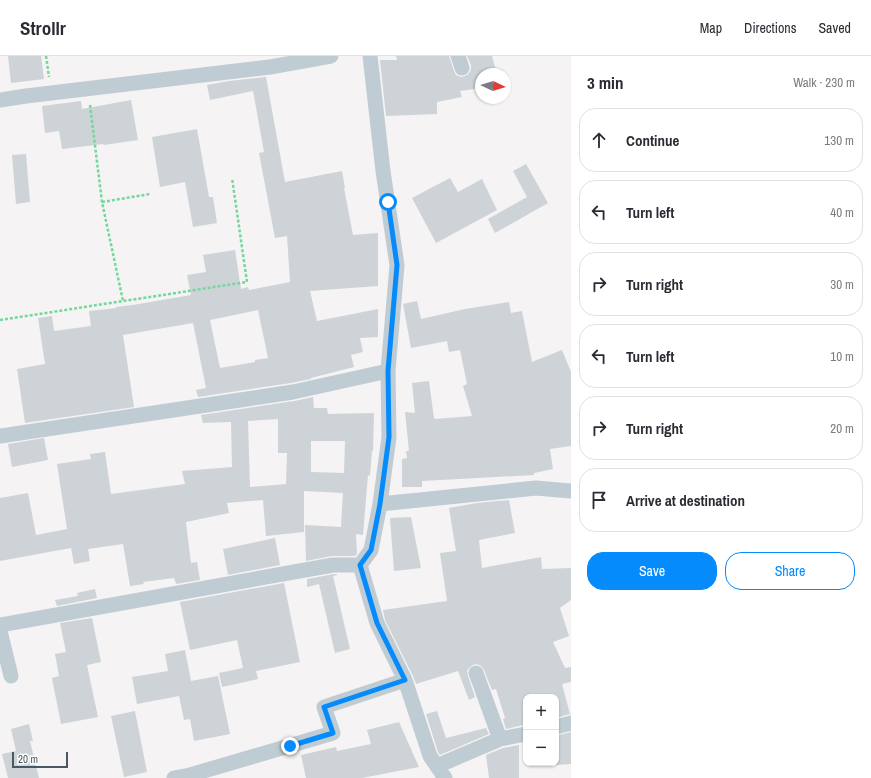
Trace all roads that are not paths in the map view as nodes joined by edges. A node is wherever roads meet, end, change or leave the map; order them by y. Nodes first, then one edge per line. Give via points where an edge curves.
1 (330, 56) edge
2 (370, 56) edge
3 (0, 100) edge
4 (388, 371) junction
5 (0, 436) edge
6 (571, 491) edge
7 (380, 504) junction
8 (360, 565) junction
9 (0, 625) edge
10 (0, 631) edge
11 (476, 673) dead end
12 (11, 676) dead end
13 (405, 680) junction
14 (571, 724) edge
15 (559, 726) edge
16 (523, 735) edge
17 (500, 739) junction
18 (441, 772) edge
19 (174, 778) edge

1 - 3 street via 270,67
2 - 4 street via 397,265
4 - 5 street via 293,392
4 - 7 street via 389,437
6 - 7 street via 536,488
7 - 8 street via 371,550
8 - 9 street via 333,565
8 - 13 street via 377,623
10 - 12 street
11 - 17 street
13 - 18 street via 430,756
13 - 19 street via 324,707 333,733
14 - 15 street
16 - 17 street
17 - 18 street

